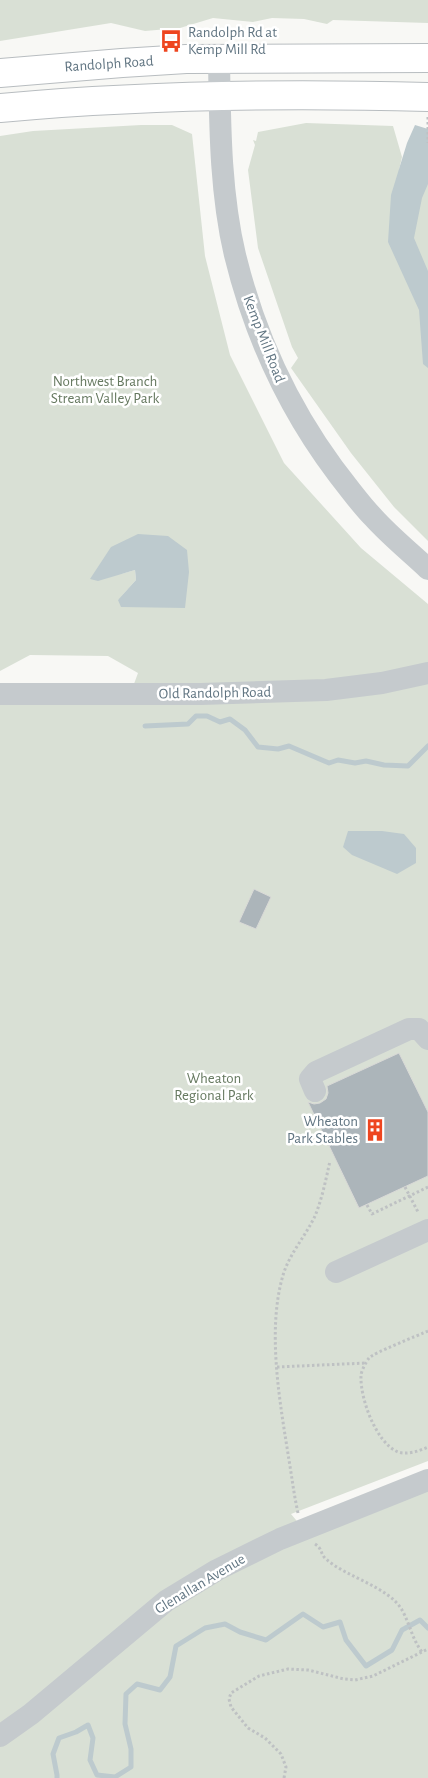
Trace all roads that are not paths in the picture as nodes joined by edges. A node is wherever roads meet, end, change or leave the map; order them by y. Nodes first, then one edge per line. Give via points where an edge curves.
1 (428, 58) edge
2 (219, 59) junction
3 (0, 73) edge
4 (220, 97) junction
5 (428, 97) edge
6 (0, 108) edge
7 (428, 569) edge
8 (428, 673) edge
9 (0, 694) edge
10 (428, 1039) edge
11 (315, 1091) dead end
12 (423, 1221) edge
13 (336, 1272) dead end
14 (428, 1480) edge
15 (0, 1736) edge

1 - 2 main road, Randolph Road
2 - 3 main road, Randolph Road
2 - 4 street, Kemp Mill Road
4 - 5 main road via 323,94
4 - 6 main road
4 - 7 street, Kemp Mill Road via 224,185 235,254 257,330 313,440 338,475 372,517
8 - 9 street, Old Randolph Road via 326,690
10 - 11 street via 420,1029 409,1029 316,1072 310,1079
12 - 13 street
14 - 15 street, Glenallan Avenue via 280,1539 217,1570 166,1601

